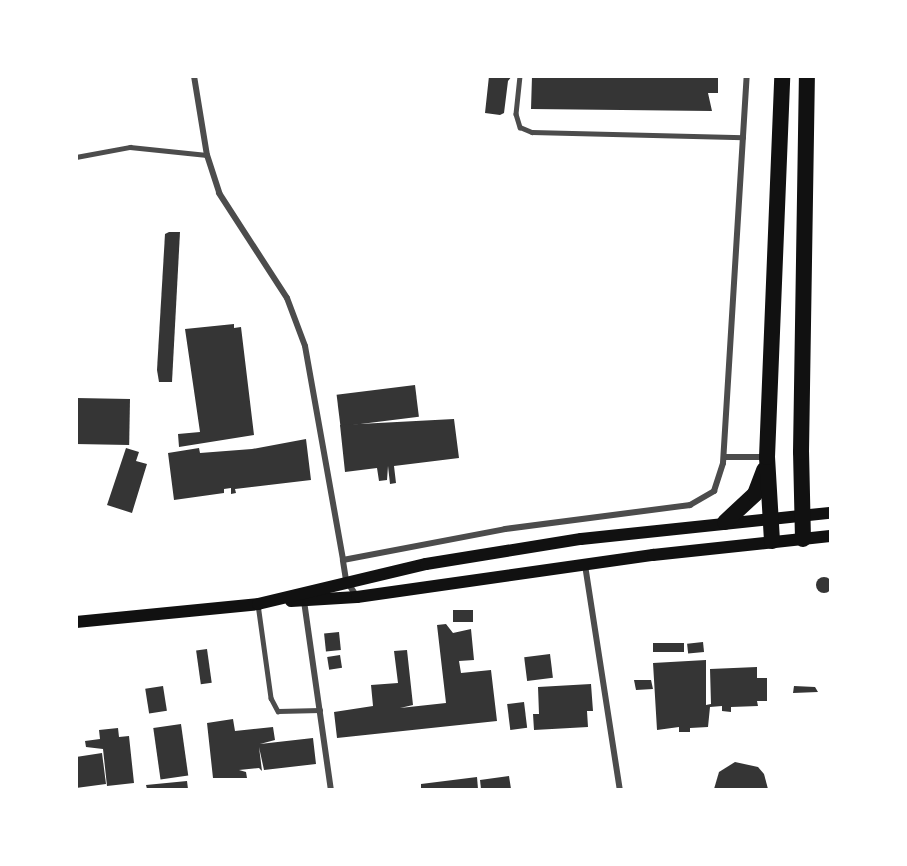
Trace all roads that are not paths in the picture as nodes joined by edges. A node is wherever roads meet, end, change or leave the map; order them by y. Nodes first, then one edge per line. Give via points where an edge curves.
1 (194, 76) edge
2 (520, 76) edge
3 (747, 76) edge
4 (782, 76) edge
5 (807, 76) edge
6 (743, 137) junction
7 (207, 155) junction
8 (76, 157) edge
9 (767, 457) junction
10 (723, 458) junction
11 (831, 513) edge
12 (802, 514) junction
13 (770, 518) junction
14 (725, 522) junction
15 (831, 536) edge
16 (803, 538) junction
17 (772, 542) junction
18 (343, 560) junction
19 (584, 564) junction
20 (346, 580) junction
21 (357, 597) junction
22 (275, 601) junction
23 (304, 601) junction
24 (258, 604) junction
25 (76, 622) edge
26 (320, 710) junction
27 (331, 789) edge
28 (620, 789) edge

1 - 7 street
2 - 6 lane via 516,114 520,127 531,132
3 - 6 street
4 - 9 highway
5 - 12 highway
6 - 10 street
7 - 8 lane via 130,147
7 - 18 street via 219,194 286,297 305,346
9 - 10 street
9 - 13 highway
9 - 14 highway via 755,494
10 - 18 street via 714,491 690,505 505,529
11 - 12 main road
12 - 13 main road
12 - 16 highway
13 - 14 main road
13 - 17 highway
14 - 20 main road via 581,538
15 - 16 main road
16 - 17 main road
17 - 19 main road
18 - 20 street
19 - 21 main road
19 - 28 street
20 - 21 street
20 - 22 main road
21 - 23 main road
22 - 23 main road
22 - 24 main road
23 - 26 street
24 - 25 main road
24 - 26 lane via 271,698 278,711
26 - 27 street

